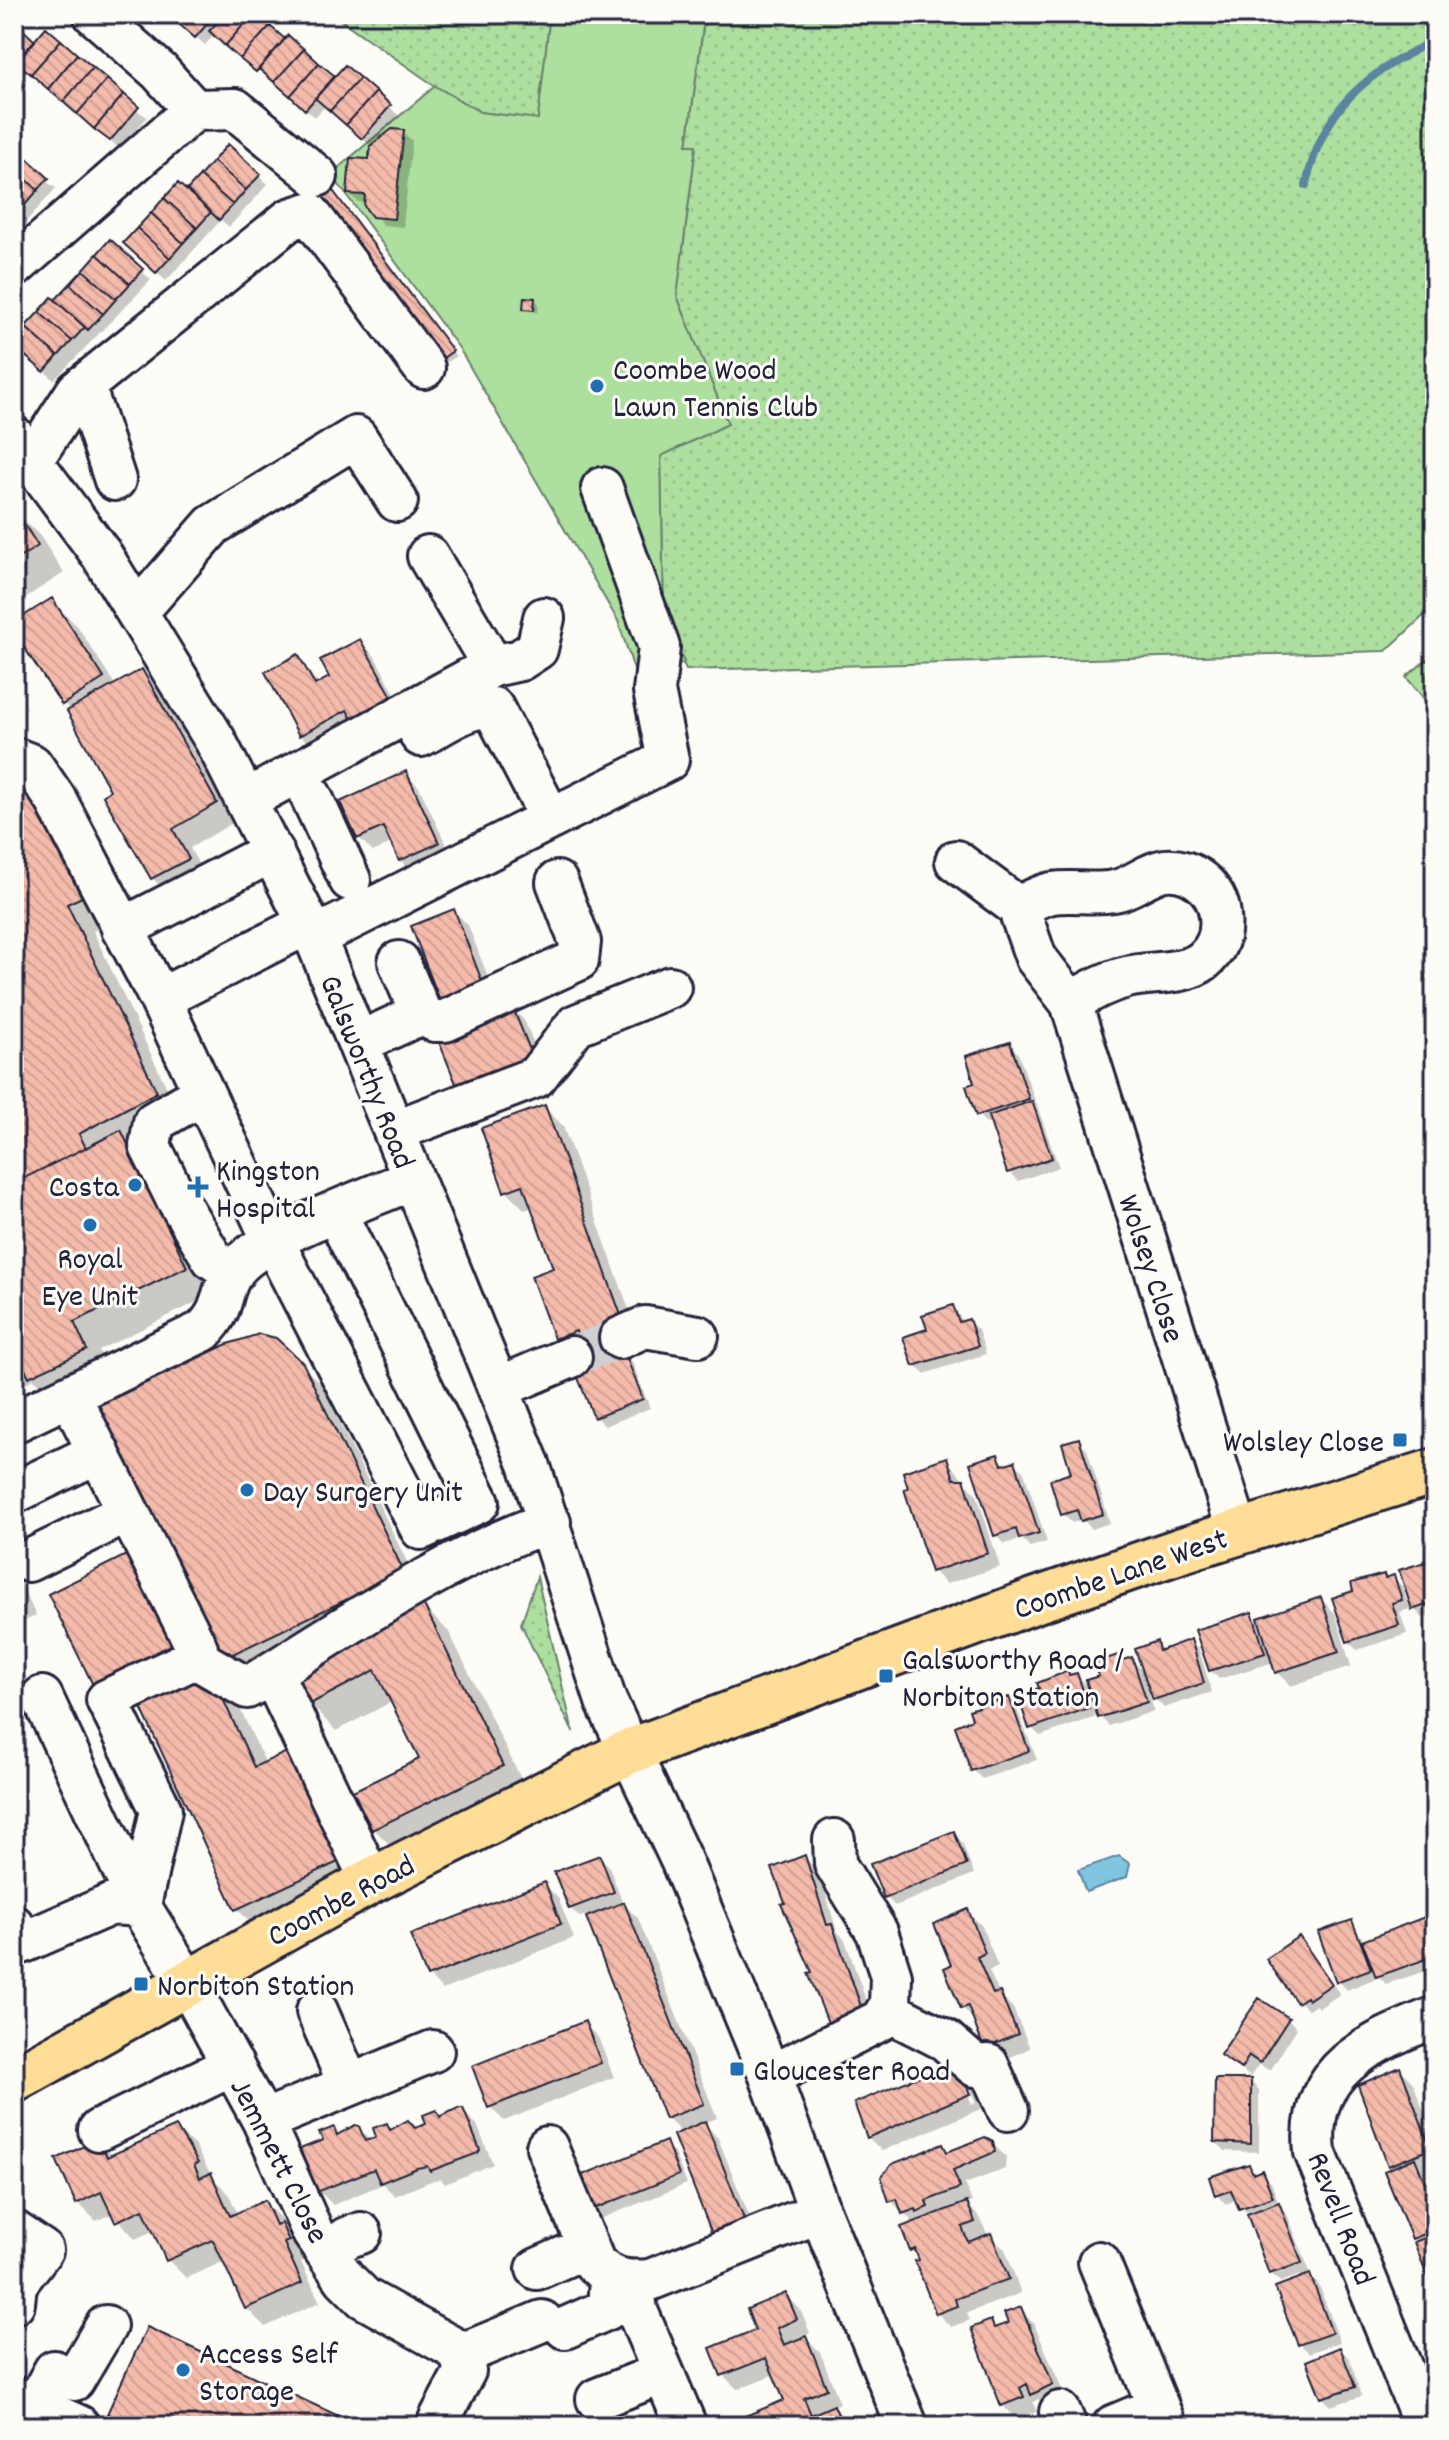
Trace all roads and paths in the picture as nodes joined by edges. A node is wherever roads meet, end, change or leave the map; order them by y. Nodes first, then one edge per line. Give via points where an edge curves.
1 (94, 14) edge
2 (194, 110) junction
3 (317, 176) dead end
4 (14, 267) edge
5 (424, 368) dead end
6 (84, 385) junction
7 (23, 448) edge
8 (115, 480) dead end
9 (602, 488) dead end
10 (397, 501) dead end
11 (428, 556) dead end
12 (137, 612) junction
13 (544, 618) dead end
14 (493, 666) junction
15 (14, 758) edge
16 (311, 796) junction
17 (541, 800) dead end
18 (260, 825) junction
19 (956, 861) dead end
20 (350, 880) dead end
21 (557, 882) dead end
22 (1018, 907) junction
23 (122, 929) junction
24 (312, 930) junction
25 (399, 962) dead end
26 (670, 987) dead end
27 (160, 999) junction
28 (1071, 1003) junction
29 (421, 1014) junction
30 (358, 1043) junction
31 (204, 1093) junction
32 (394, 1131) junction
33 (413, 1179) junction
34 (336, 1213) junction
35 (273, 1241) junction
36 (233, 1273) junction
37 (698, 1336) dead end
38 (620, 1338) tunnel mouth
39 (571, 1357) tunnel mouth
40 (498, 1388) junction
41 (70, 1396) junction
42 (14, 1422) edge
43 (99, 1452) junction
44 (1435, 1471) edge
45 (14, 1493) edge
46 (128, 1512) junction
47 (550, 1522) junction
48 (1238, 1532) junction
49 (28, 1561) dead end
50 (195, 1658) junction
51 (272, 1673) junction
52 (42, 1697) dead end
53 (628, 1752) junction
54 (834, 1840) dead end
55 (371, 1881) junction
56 (140, 1906) junction
57 (14, 1926) edge
58 (187, 1982) junction
59 (317, 2011) dead end
60 (1435, 2017) edge
61 (903, 2020) junction
62 (433, 2051) dead end
63 (233, 2065) junction
64 (770, 2076) junction
65 (14, 2080) edge
66 (349, 2085) junction
67 (1008, 2110) dead end
68 (263, 2121) junction
69 (99, 2130) dead end
70 (547, 2147) dead end
71 (820, 2212) junction
72 (14, 2231) edge
73 (1099, 2262) dead end
74 (537, 2269) dead end
75 (610, 2269) junction
76 (14, 2303) edge
77 (106, 2326) dead end
78 (459, 2351) junction
79 (663, 2373) junction
80 (597, 2399) dead end
81 (22, 2400) edge
82 (1162, 2416) edge
83 (439, 2420) dead end
84 (1428, 2422) edge
85 (902, 2424) edge
86 (79, 2426) edge
87 (686, 2426) edge
88 (1113, 2426) edge

1 - 2 street
2 - 3 street via 235,109
2 - 4 street
5 - 6 street via 309,213 290,219
6 - 7 street via 54,422
6 - 8 street
7 - 12 street, Galsworthy Road
9 - 24 street via 659,647 654,691 668,760
10 - 12 street via 356,437 213,525
11 - 14 street
12 - 18 street, Galsworthy Road
13 - 14 street via 537,649 520,660
14 - 18 street
15 - 23 street via 32,765 56,800
16 - 17 street via 483,706 493,708
16 - 18 street
16 - 20 street
18 - 23 street
18 - 24 street, Galsworthy Road
19 - 22 street
21 - 29 street via 580,942 578,960 445,1021
22 - 28 street, Wolsey Close via 1036,958
22 - 28 street via 1051,893 1112,892 1165,870 1203,881 1213,895 1220,931 1203,961 1097,986
23 - 27 street
24 - 27 street
24 - 30 street, Galsworthy Road
25 - 29 street
26 - 32 street via 576,1025 536,1077
27 - 31 street
28 - 48 street, Wolsey Close
29 - 30 street
30 - 32 street, Galsworthy Road
31 - 35 street
31 - 36 street via 154,1122 150,1146 212,1258
32 - 33 street, Galsworthy Road
33 - 34 street
33 - 40 street, Galsworthy Road
34 - 35 street
34 - 35 street via 479,1502 421,1529
35 - 36 street
36 - 41 street via 219,1315 203,1331
37 - 38 street via 645,1327
39 - 40 street
40 - 47 street, Galsworthy Road
41 - 42 street
41 - 43 street
43 - 45 street
43 - 46 street
44 - 48 main road, Coombe Lane West
46 - 49 street
46 - 50 street via 197,1648
47 - 51 street via 411,1588
47 - 53 street, Galsworthy Road via 603,1692
48 - 53 main road, Coombe Lane West
50 - 51 street via 247,1688
50 - 56 street via 107,1700 161,1810
51 - 55 street
52 - 56 street, Jemmett Close
53 - 55 main road, Coombe Road
53 - 64 street via 681,1860
54 - 61 street via 835,1864 877,1932
55 - 58 main road, Coombe Road
56 - 57 street via 112,1904 22,1943
56 - 58 street, Jemmett Close
58 - 63 street, Jemmett Close
58 - 65 main road, Coombe Road
59 - 66 street
60 - 84 street, Revell Road via 1357,2052 1332,2076 1312,2124 1315,2152
61 - 64 street via 881,2020
61 - 67 street via 945,2040 975,2066 988,2065
62 - 66 street
63 - 68 street, Jemmett Close
63 - 69 street
64 - 71 street
66 - 68 street
68 - 78 street, Jemmett Close via 313,2233 345,2243 364,2298
70 - 75 street
71 - 75 street via 650,2280
71 - 85 street
72 - 76 street via 42,2250 16,2284
73 - 82 street
74 - 75 street
75 - 78 street via 608,2309
75 - 79 street via 637,2311
77 - 81 street via 74,2380 54,2371
78 - 83 street via 465,2371
79 - 80 street
79 - 87 street
81 - 86 street
82 - 88 street

